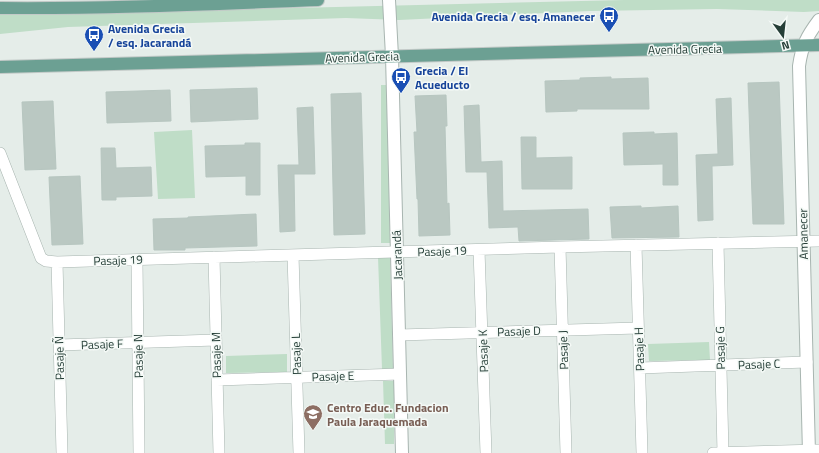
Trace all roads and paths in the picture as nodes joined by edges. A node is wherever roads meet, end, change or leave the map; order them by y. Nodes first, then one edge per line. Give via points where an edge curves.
1 (318, 0) edge
2 (389, 0) edge
3 (119, 3) edge
4 (0, 8) edge
5 (819, 20) edge
6 (819, 45) edge
7 (803, 46) junction
8 (392, 56) junction
9 (0, 67) edge
10 (0, 153) edge
11 (819, 241) edge
12 (804, 242) junction
13 (718, 243) junction
14 (636, 245) junction
15 (560, 247) junction
16 (479, 250) junction
17 (396, 252) junction
18 (293, 255) junction
19 (214, 257) junction
20 (138, 260) junction
21 (57, 262) junction
22 (638, 328) junction
23 (562, 330) junction
24 (482, 332) junction
25 (399, 335) junction
26 (216, 340) junction
27 (138, 342) junction
28 (59, 345) junction
29 (807, 362) junction
30 (721, 365) junction
31 (640, 368) junction
32 (400, 374) junction
33 (297, 378) junction
34 (217, 380) junction
35 (812, 451) edge
36 (62, 453) edge
37 (140, 453) edge
38 (219, 453) edge
39 (299, 453) edge
40 (402, 453) edge
41 (486, 453) edge
42 (566, 453) edge
43 (642, 453) edge
44 (713, 453) edge
45 (723, 453) edge
46 (737, 453) edge

1 - 3 main road
2 - 8 street, Jacarandá
3 - 4 main road via 48,8
5 - 7 street, Amanecer
6 - 7 main road, Avenida Grecia
7 - 8 main road, Avenida Grecia
7 - 12 street, Amanecer via 799,66
8 - 9 main road, Avenida Grecia
8 - 17 street, Jacarandá
10 - 21 street, Pasaje 19 via 41,258
11 - 12 street, Pasaje 19
12 - 13 street, Pasaje 19
12 - 29 street, Amanecer
13 - 14 street, Pasaje 19
13 - 30 street, Pasaje G
14 - 15 street, Pasaje 19
14 - 22 street, Pasaje H
15 - 16 street, Pasaje 19
15 - 23 street, Pasaje J
16 - 17 street, Pasaje 19
16 - 24 street, Pasaje K
17 - 18 street, Pasaje 19
17 - 25 street, Jacarandá
18 - 19 street, Pasaje 19
18 - 33 street, Pasaje L
19 - 20 street, Pasaje 19
19 - 26 street, Pasaje M
20 - 21 street, Pasaje 19
20 - 27 street, Pasaje N
21 - 28 street, Pasaje Ñ
22 - 23 street, Pasaje D
22 - 31 street, Pasaje H
23 - 24 street, Pasaje D
23 - 42 street, Pasaje J
24 - 25 street, Pasaje D
24 - 41 street, Pasaje K
25 - 32 street, Jacarandá
26 - 27 street, Pasaje F
26 - 34 street, Pasaje M
27 - 28 street, Pasaje F
27 - 37 street, Pasaje N
28 - 36 street, Pasaje Ñ
29 - 30 street, Pasaje C
29 - 35 street, Amanecer
30 - 31 street, Pasaje C
30 - 45 street, Pasaje G
31 - 43 street, Pasaje H
32 - 33 street, Pasaje E
32 - 40 street, Jacarandá
33 - 34 street, Pasaje E
33 - 39 street, Pasaje L
34 - 38 street, Pasaje M
35 - 46 street
44 - 45 street
45 - 46 street

